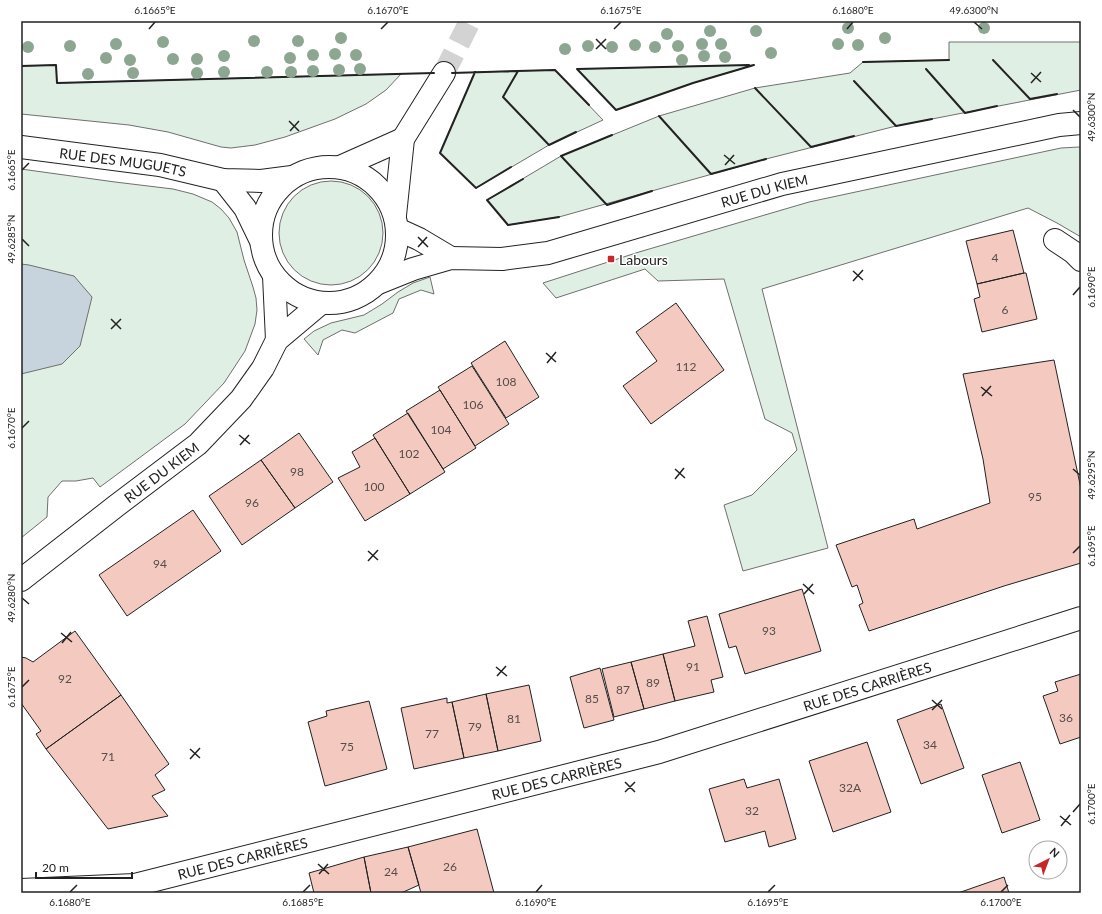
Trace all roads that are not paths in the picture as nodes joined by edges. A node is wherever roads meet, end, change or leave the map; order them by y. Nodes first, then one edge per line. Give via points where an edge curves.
1 (444, 73) tunnel mouth
2 (1081, 123) edge
3 (403, 139) junction
4 (21, 147) edge
5 (340, 167) junction
6 (292, 177) junction
7 (223, 180) junction
8 (396, 222) junction
9 (260, 239) junction
10 (1055, 240) dead end
11 (450, 258) junction
12 (1081, 260) edge
13 (274, 276) junction
14 (378, 283) junction
15 (321, 303) junction
16 (277, 340) junction
17 (21, 580) edge
18 (1081, 618) edge
19 (135, 889) edge
20 (21, 890) edge

1 - 3 main road
2 - 11 main road, RUE DU KIEM via 1059,125 782,184 548,253 502,259
3 - 5 main road
3 - 8 main road
4 - 7 main road, RUE DES MUGUETS via 160,165
5 - 6 main road via 323,166
5 - 8 main road via 368,178 380,189 389,201
6 - 7 main road, RUE DES MUGUETS via 261,181
6 - 9 main road via 281,186 265,210
7 - 9 main road via 245,208
8 - 11 main road
8 - 14 main road via 397,244 394,258
9 - 13 main road via 267,264
10 - 12 main road
11 - 14 main road, RUE DU KIEM
13 - 15 main road via 295,294
13 - 16 main road, RUE DU KIEM
14 - 15 main road via 352,300
15 - 16 main road, RUE DU KIEM
16 - 17 main road, RUE DU KIEM via 263,368 241,399 198,444
18 - 19 main road, RUE DES CARRIÈRES via 659,752
19 - 20 main road, RUE DES CARRIÈRES

